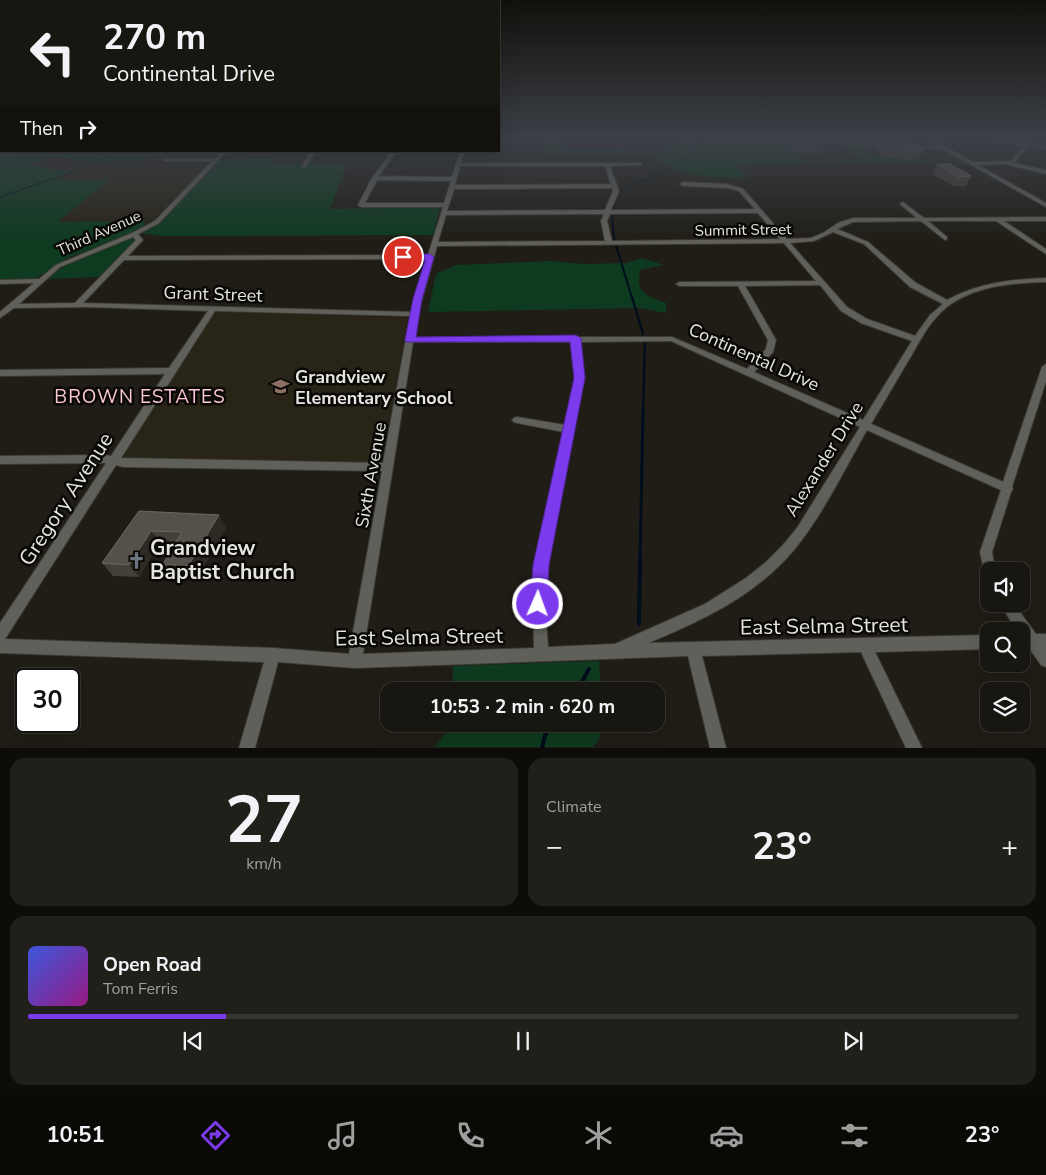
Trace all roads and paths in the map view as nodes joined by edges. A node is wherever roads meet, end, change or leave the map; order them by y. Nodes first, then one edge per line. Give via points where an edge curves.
1 (205, 173) edge
2 (379, 173) edge
3 (455, 173) edge
4 (610, 173) edge
5 (988, 173) edge
6 (375, 178) junction
7 (452, 183) junction
8 (683, 184) dead end
9 (614, 186) junction
10 (903, 204) dead end
11 (1046, 205) edge
12 (444, 209) junction
13 (760, 211) junction
14 (606, 212) junction
15 (1046, 218) edge
16 (922, 219) junction
17 (997, 219) junction
18 (833, 230) junction
19 (134, 234) junction
20 (945, 238) dead end
21 (786, 242) junction
22 (609, 243) junction
23 (434, 244) junction
24 (1046, 252) edge
25 (430, 257) junction
26 (123, 258) junction
27 (1046, 280) edge
28 (39, 281) junction
29 (0, 282) edge
30 (822, 283) junction
31 (680, 284) dead end
32 (741, 284) junction
33 (947, 304) junction
34 (77, 305) junction
35 (11, 306) junction
36 (213, 308) junction
37 (414, 314) junction
38 (0, 316) edge
39 (575, 338) junction
40 (410, 340) junction
41 (917, 340) junction
42 (1046, 367) edge
43 (171, 372) junction
44 (749, 372) junction
45 (0, 373) edge
46 (517, 420) dead end
47 (866, 425) junction
48 (570, 428) junction
49 (0, 460) edge
50 (114, 461) junction
51 (389, 467) junction
52 (1008, 489) junction
53 (988, 562) edge
54 (1012, 612) edge
55 (0, 635) edge
56 (1033, 641) edge
57 (980, 642) edge
58 (0, 646) edge
59 (865, 646) junction
60 (693, 649) junction
61 (612, 651) junction
62 (273, 655) junction
63 (541, 655) junction
64 (355, 660) junction
65 (1046, 660) edge
66 (247, 748) edge
67 (718, 748) edge
68 (914, 748) edge

1 - 19 street, Third Avenue via 159,220
2 - 6 street
3 - 7 street, Sixth Avenue
4 - 9 street
5 - 11 street
6 - 7 street
6 - 12 street via 361,206
7 - 9 street
7 - 12 street, Sixth Avenue
8 - 13 street via 736,188
9 - 14 street via 616,191
10 - 16 street
12 - 14 street
12 - 23 street, Sixth Avenue
13 - 14 street
13 - 21 street
14 - 22 street
15 - 17 street, Summit Street
16 - 17 street, Summit Street
16 - 18 street, Summit Street via 853,220
16 - 20 street
17 - 24 street
18 - 21 street, Summit Street via 819,239
18 - 33 street via 866,243 913,285
19 - 26 street via 140,240
19 - 28 street, Third Avenue via 64,263
21 - 22 street, Summit Street
21 - 30 street
22 - 23 street, Summit Street
23 - 25 street, Sixth Avenue
25 - 26 street
25 - 37 street, Sixth Avenue
26 - 34 street
27 - 33 street, Alexander Drive via 994,285
28 - 29 street
28 - 35 street, Third Avenue
30 - 32 street
30 - 41 street via 855,317
31 - 32 street
32 - 44 street via 772,340 770,350
33 - 41 street, Alexander Drive via 934,314
34 - 35 street, Grant Street
34 - 36 street, Grant Street
35 - 38 street, Third Avenue
36 - 37 street, Grant Street
36 - 43 street, Gregory Avenue
37 - 40 street, Sixth Avenue
39 - 40 street, Continental Drive
39 - 44 street, Continental Drive via 672,339
39 - 48 street via 580,378
40 - 51 street, Sixth Avenue
41 - 47 street, Alexander Drive
42 - 52 street
43 - 45 street
43 - 50 street, Gregory Avenue
44 - 47 street, Continental Drive
46 - 48 street
47 - 52 street, Continental Drive
47 - 61 street, Alexander Drive via 788,548 762,573 716,604
48 - 63 street via 541,565 538,604
49 - 50 street
50 - 51 street
50 - 55 street, Gregory Avenue
51 - 64 street, Sixth Avenue
52 - 53 street via 986,552
54 - 56 street
56 - 65 street
57 - 59 street, East Selma Street
58 - 62 street, East Selma Street
59 - 60 street, East Selma Street
59 - 68 street
60 - 61 street, East Selma Street
60 - 67 street
61 - 63 street, East Selma Street
62 - 64 street, East Selma Street
62 - 66 street
63 - 64 street, East Selma Street

